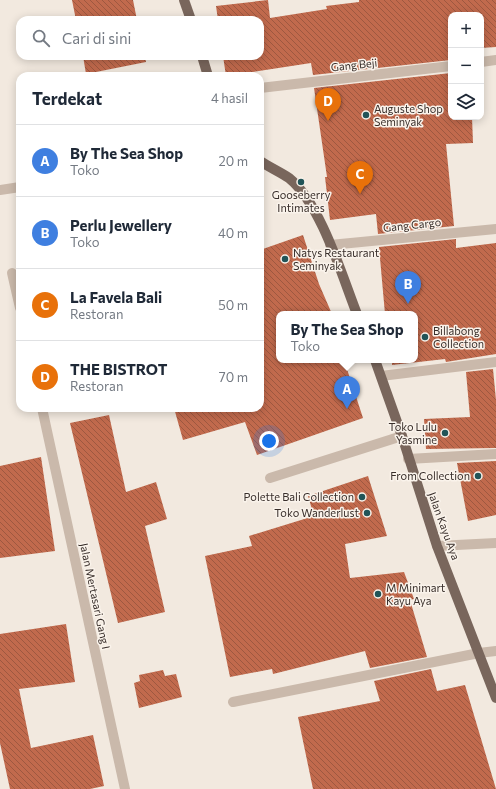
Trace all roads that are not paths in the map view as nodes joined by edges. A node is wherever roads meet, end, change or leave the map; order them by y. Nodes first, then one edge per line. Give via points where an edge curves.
1 (184, 0) edge
2 (190, 16) edge
3 (203, 60) edge
4 (496, 60) edge
5 (484, 62) edge
6 (448, 66) edge
7 (207, 72) edge
8 (264, 88) edge
9 (264, 163) edge
10 (16, 188) edge
11 (0, 190) edge
12 (496, 229) edge
13 (330, 245) junction
14 (12, 273) dead end
15 (16, 290) edge
16 (356, 311) edge
17 (496, 362) edge
18 (376, 363) edge
19 (381, 376) junction
20 (43, 412) edge
21 (402, 436) junction
22 (496, 454) edge
23 (408, 459) junction
24 (270, 478) dead end
25 (496, 543) edge
26 (438, 546) junction
27 (496, 652) edge
28 (479, 653) junction
29 (496, 698) edge
30 (233, 702) dead end
31 (125, 789) edge

1 - 2 main road
3 - 7 main road
4 - 5 street
6 - 8 street, Gang Beji
9 - 13 main road via 290,179 304,196 319,218
10 - 11 street
12 - 13 street, Gang Cargo
13 - 16 main road
14 - 15 street
17 - 19 street
18 - 19 main road, Jalan Kayu Aya
19 - 21 main road, Jalan Kayu Aya
20 - 31 street, Jalan Mertasari Gang I
21 - 23 main road, Jalan Kayu Aya
21 - 24 street
22 - 23 street
23 - 26 main road, Jalan Kayu Aya
25 - 26 street
26 - 28 main road, Jalan Kayu Aya
27 - 28 street
28 - 29 main road, Jalan Kayu Aya
28 - 30 street

